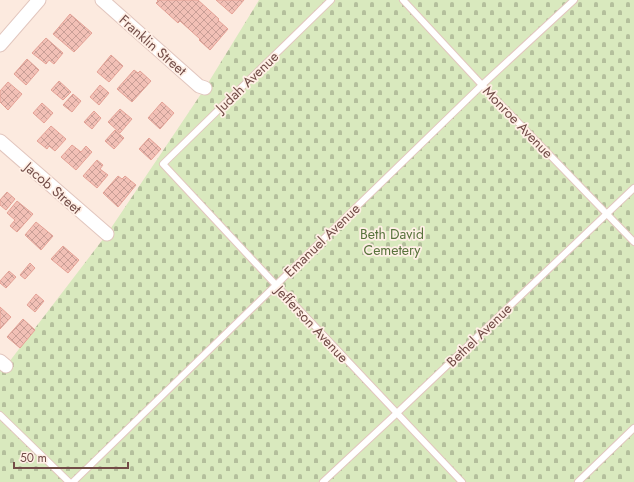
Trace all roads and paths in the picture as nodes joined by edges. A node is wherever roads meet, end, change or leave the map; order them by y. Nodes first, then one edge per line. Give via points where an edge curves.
1 (40, 0) edge
2 (102, 0) edge
3 (331, 0) edge
4 (403, 0) edge
5 (574, 0) edge
6 (0, 45) edge
7 (482, 85) junction
8 (205, 88) dead end
9 (0, 141) edge
10 (163, 164) joint
11 (634, 188) edge
12 (607, 213) junction
13 (107, 234) dead end
14 (634, 242) edge
15 (276, 286) junction
16 (397, 413) junction
17 (0, 415) edge
18 (634, 428) edge
19 (69, 482) edge
20 (73, 482) edge
21 (323, 482) edge
22 (462, 482) edge
23 (578, 482) edge

1 - 6 street
2 - 8 street, Franklin Street via 199,86
3 - 10 lane, Judah Avenue
4 - 7 lane, Monroe Avenue
5 - 7 lane, Emanuel Avenue
7 - 12 lane, Monroe Avenue
7 - 15 lane, Emanuel Avenue
9 - 13 street, Jacob Street
10 - 15 lane, Jefferson Avenue
11 - 12 lane, Bethel Avenue
12 - 14 lane, Monroe Avenue
12 - 16 lane, Bethel Avenue
15 - 16 lane, Jefferson Avenue
15 - 20 lane, Emanuel Avenue
16 - 21 lane, Bethel Avenue
16 - 22 lane, Jefferson Avenue
17 - 19 lane
18 - 23 lane

